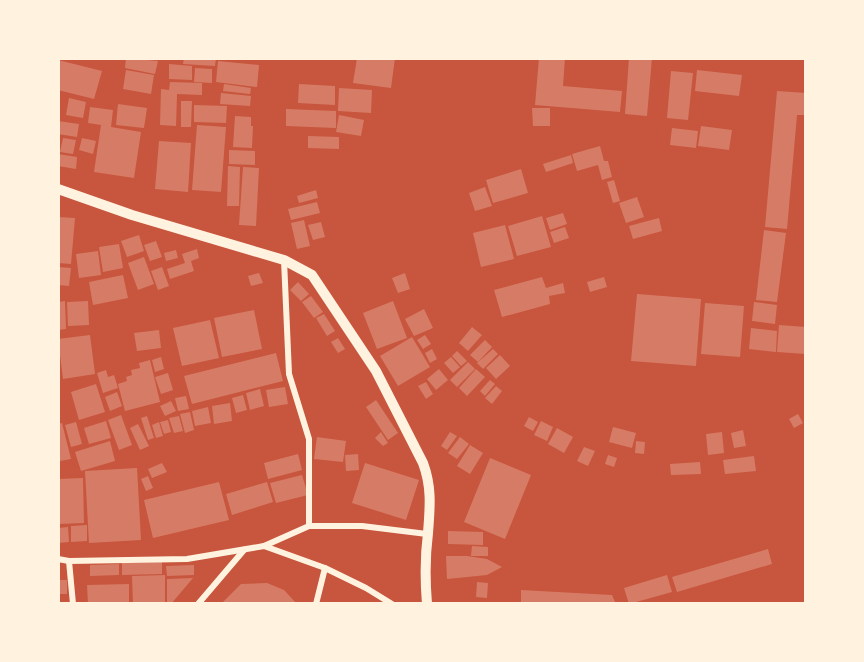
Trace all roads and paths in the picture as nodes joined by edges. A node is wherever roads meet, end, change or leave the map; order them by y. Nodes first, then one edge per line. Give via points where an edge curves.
1 (58, 189) edge
2 (284, 260) junction
3 (309, 526) junction
4 (428, 534) junction
5 (264, 546) junction
6 (244, 549) junction
7 (58, 559) edge
8 (69, 561) junction
9 (325, 568) junction
10 (73, 603) edge
11 (198, 603) edge
12 (316, 603) edge
13 (392, 603) edge
14 (427, 603) edge

1 - 2 main road
2 - 3 street via 289,374 309,439
2 - 4 main road via 312,275 376,371 429,477
3 - 4 street via 362,526
3 - 5 street
4 - 14 main road
5 - 6 street
5 - 9 street
6 - 8 street via 187,559
6 - 11 street
7 - 8 street
8 - 10 street
9 - 12 street
9 - 13 street

